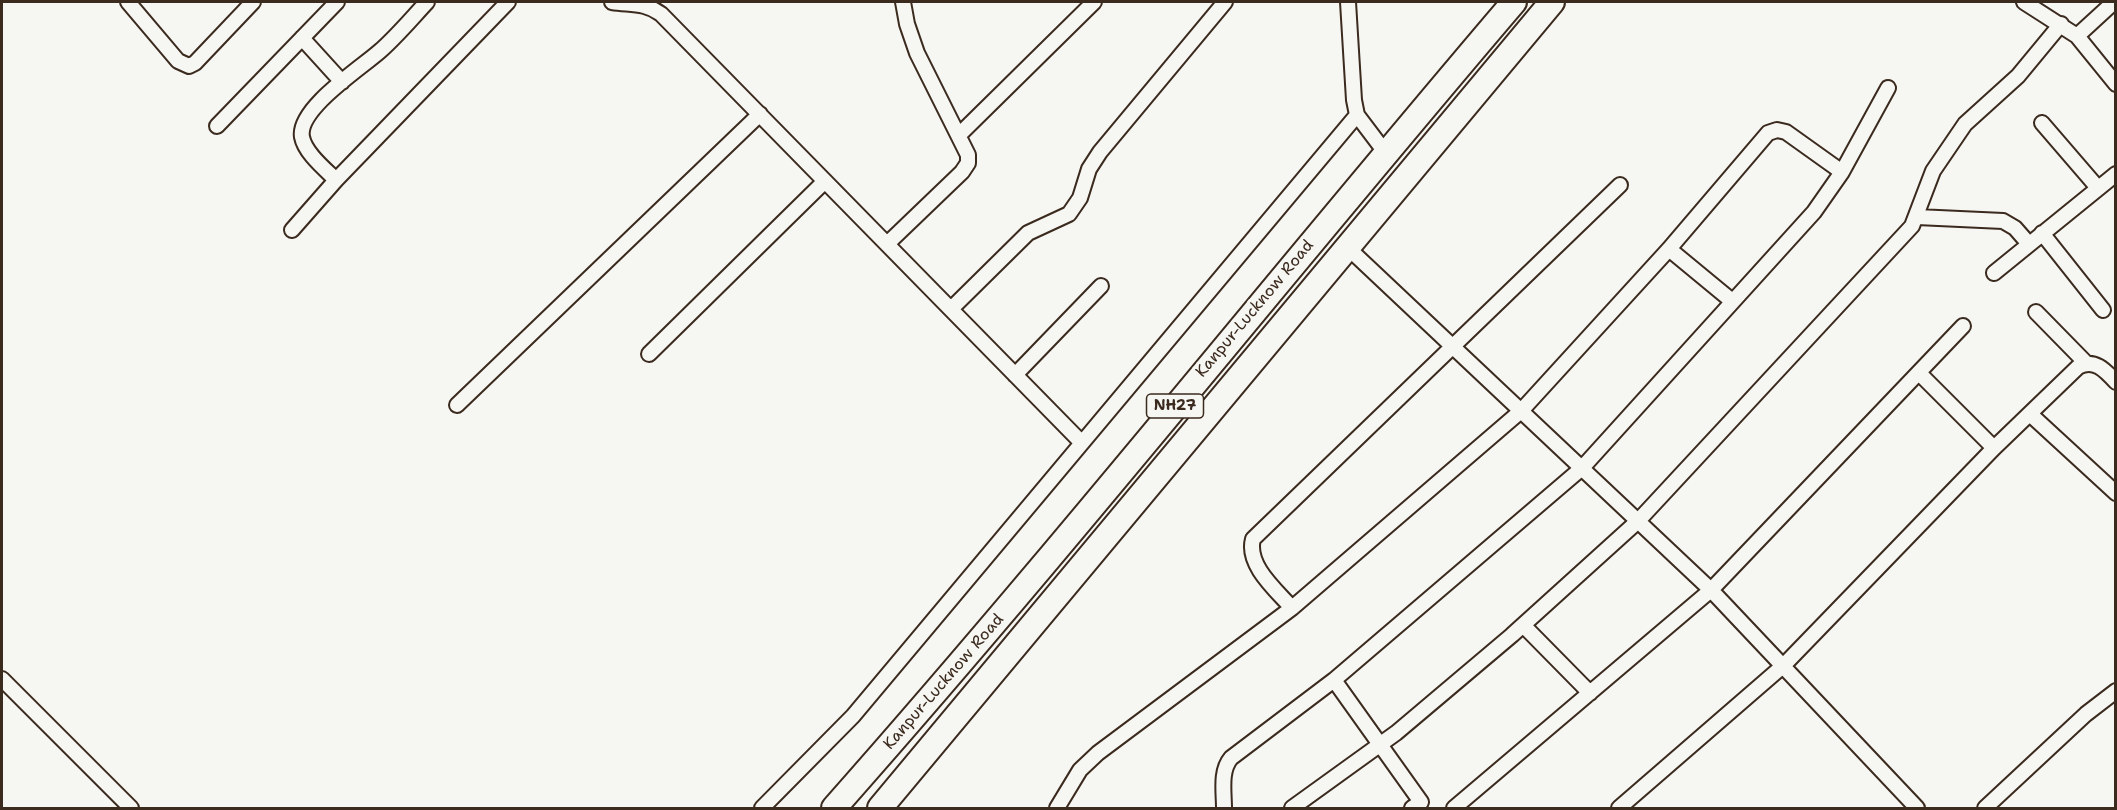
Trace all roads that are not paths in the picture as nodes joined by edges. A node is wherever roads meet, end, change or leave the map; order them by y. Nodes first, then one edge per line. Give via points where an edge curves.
1 (128, 2) edge
2 (253, 2) edge
3 (337, 2) edge
4 (428, 2) edge
5 (508, 2) edge
6 (612, 2) edge
7 (903, 2) edge
8 (1094, 2) edge
9 (1225, 2) edge
10 (1348, 2) edge
11 (1552, 2) edge
12 (2024, 2) edge
13 (2114, 2) edge
14 (1510, 6) edge
15 (2061, 24) junction
16 (1527, 32) junction
17 (2076, 36) junction
18 (302, 38) junction
19 (342, 82) junction
20 (2115, 84) edge
21 (1888, 88) dead end
22 (760, 114) junction
23 (1357, 115) junction
24 (2042, 123) dead end
25 (217, 126) dead end
26 (960, 134) junction
27 (1385, 152) junction
28 (1842, 172) junction
29 (336, 180) junction
30 (825, 181) junction
31 (2109, 183) edge
32 (1620, 184) dead end
33 (1917, 217) junction
34 (292, 230) dead end
35 (2042, 233) junction
36 (887, 244) junction
37 (2029, 244) junction
38 (1347, 246) junction
39 (1669, 249) junction
40 (1994, 273) dead end
41 (1101, 286) dead end
42 (1732, 301) junction
43 (951, 309) junction
44 (2103, 310) dead end
45 (2036, 312) dead end
46 (1963, 326) dead end
47 (1453, 347) junction
48 (649, 354) dead end
49 (2086, 363) junction
50 (1920, 374) junction
51 (1015, 375) junction
52 (2115, 382) edge
53 (457, 405) dead end
54 (1521, 411) junction
55 (2030, 414) junction
56 (1081, 442) junction
57 (1994, 448) junction
58 (1582, 468) junction
59 (2115, 493) edge
60 (1638, 520) junction
61 (1711, 590) junction
62 (1292, 608) junction
63 (1523, 625) junction
64 (1784, 665) junction
65 (2, 679) edge
66 (1334, 680) junction
67 (2115, 691) edge
68 (1590, 693) junction
69 (1380, 745) junction
70 (1420, 806) edge
71 (131, 808) edge
72 (762, 808) edge
73 (834, 808) edge
74 (880, 808) edge
75 (1057, 808) edge
76 (1224, 808) edge
77 (1292, 808) edge
78 (1454, 808) edge
79 (1619, 808) edge
80 (1917, 808) edge
81 (1985, 808) edge

1 - 2 street via 178,61 189,66
3 - 18 street
4 - 19 street via 381,50
5 - 29 street
6 - 22 street via 652,7
7 - 26 street via 917,53
8 - 26 street
9 - 43 street via 1100,152 1069,214 1028,233
10 - 23 street
11 - 16 highway, Kanpur-Lucknow Road / NH27
12 - 15 street
13 - 17 street
14 - 16 highway
14 - 27 highway, Kanpur-Lucknow Road / NH27
15 - 17 street
15 - 33 street via 2018,76 1965,124 1933,171
16 - 38 highway, Kanpur-Lucknow Road / NH27
17 - 20 street
18 - 19 street
18 - 25 street
19 - 29 street via 310,113 302,136
21 - 28 street
22 - 30 street
22 - 53 street
23 - 27 street
23 - 56 street
24 - 31 street
26 - 36 street via 968,163
27 - 73 highway, Kanpur-Lucknow Road / NH27 via 964,661
28 - 39 street via 1786,132 1768,133
28 - 42 street via 1814,212
29 - 34 street
30 - 36 street
30 - 48 street
31 - 35 street
32 - 47 street
33 - 37 street via 2003,221
33 - 60 street
35 - 37 street
35 - 44 street
36 - 43 street
37 - 40 street
38 - 47 street
38 - 74 highway, Kanpur-Lucknow Road / NH27
39 - 42 street
39 - 54 street
41 - 51 street
42 - 58 street
43 - 51 street
45 - 49 street
46 - 50 street
47 - 54 street
47 - 62 street via 1252,539 1252,556
49 - 52 street via 2095,364
49 - 55 street
50 - 57 street
50 - 61 street
51 - 56 street
54 - 58 street
54 - 62 street
55 - 57 street
55 - 59 street
56 - 72 street via 853,716
57 - 64 street
58 - 60 street
58 - 66 street
60 - 61 street
60 - 63 street
61 - 64 street
61 - 68 street
62 - 75 street via 1098,753 1080,770
63 - 68 street
63 - 69 street
64 - 79 street
64 - 80 street
65 - 71 street
66 - 69 street
66 - 76 street via 1231,758 1225,765
67 - 81 street
68 - 78 street
69 - 70 street
69 - 77 street

